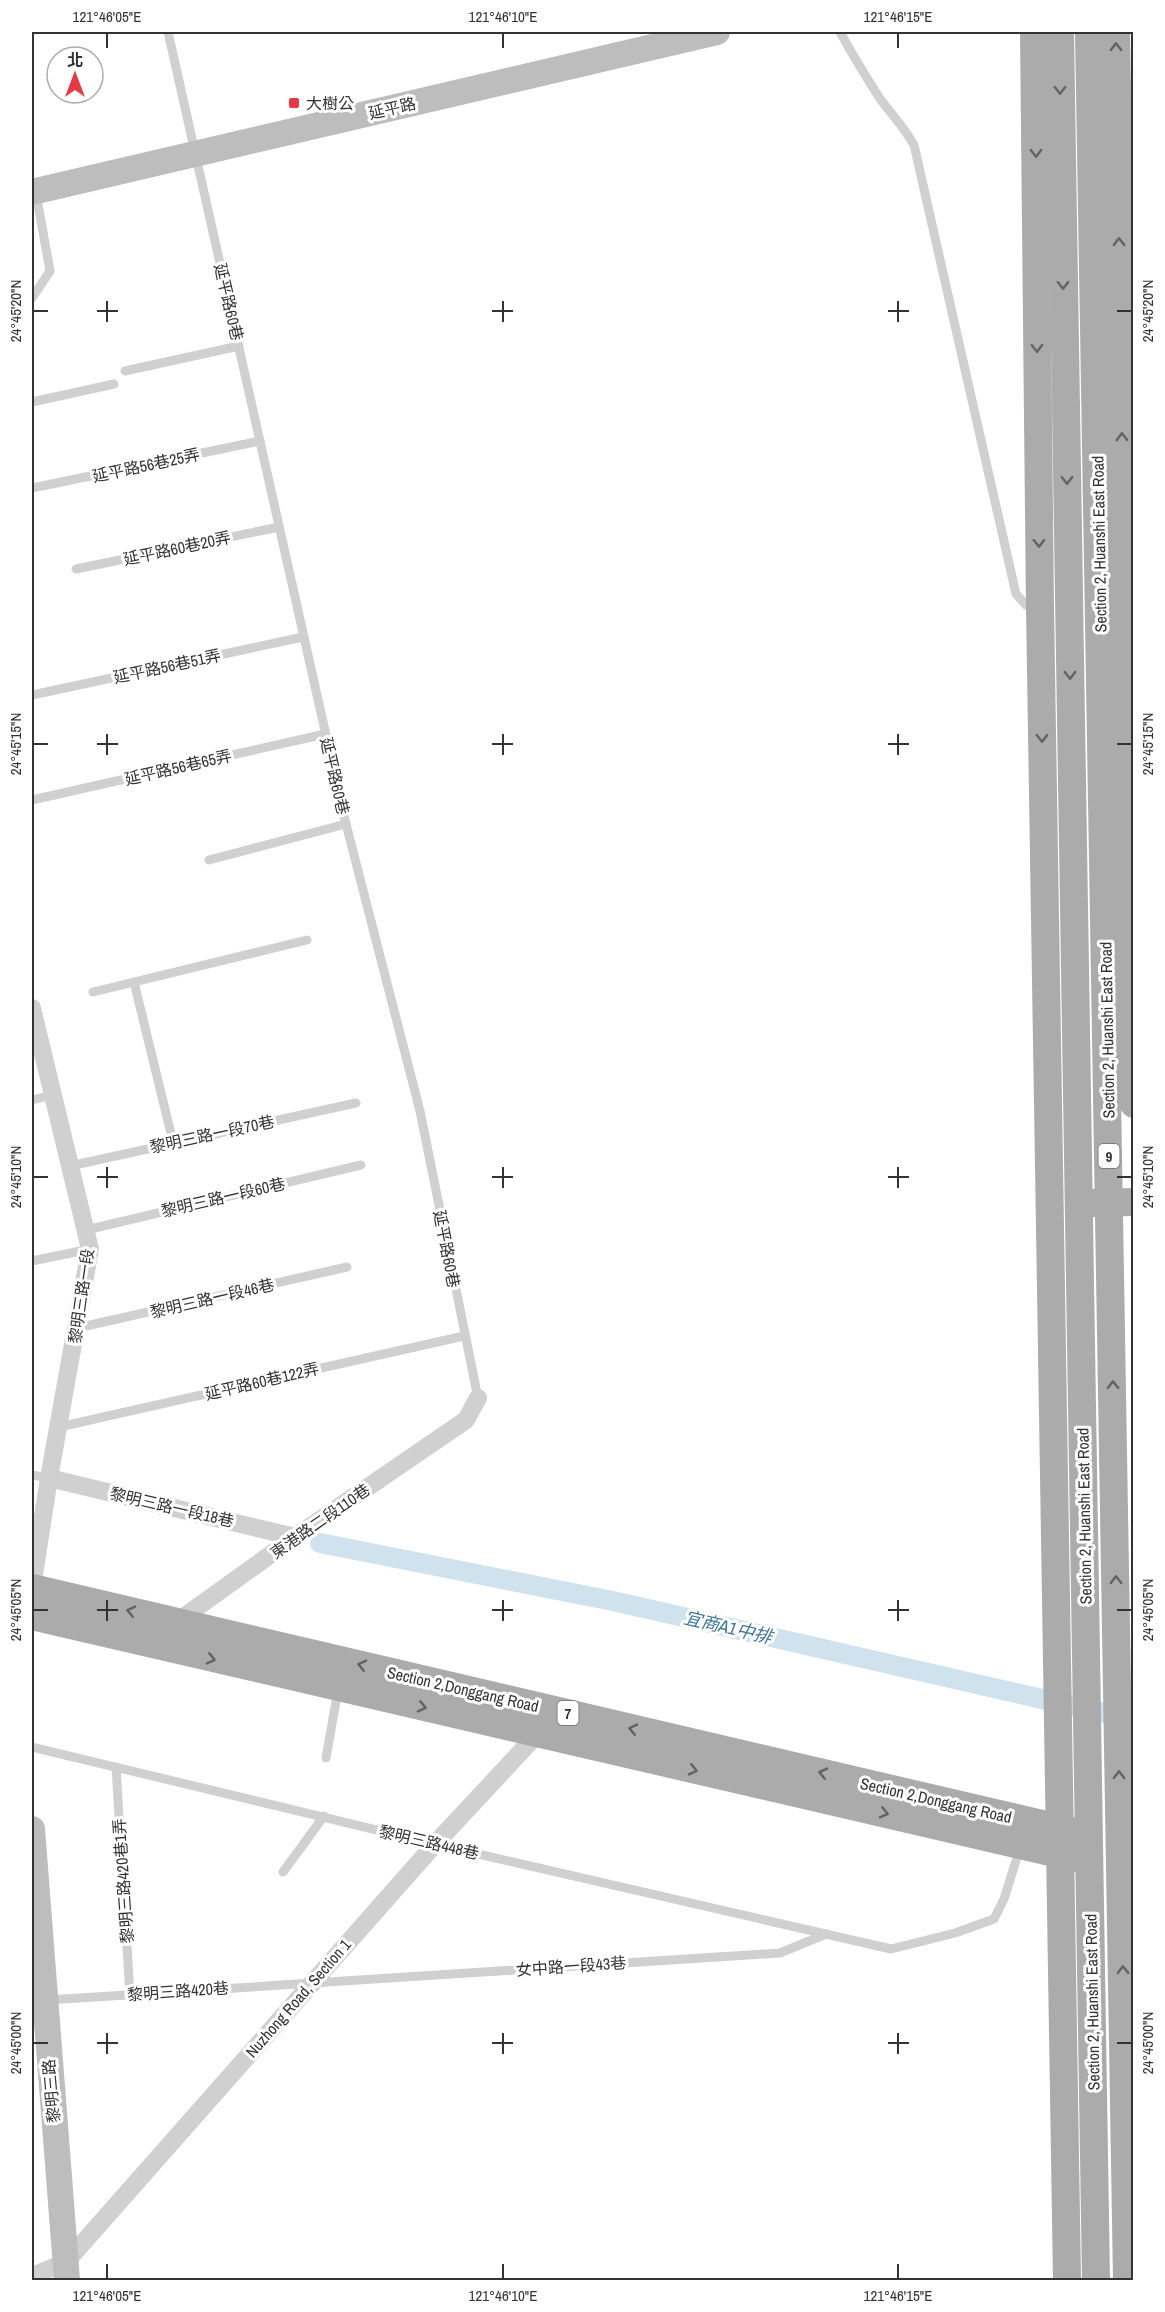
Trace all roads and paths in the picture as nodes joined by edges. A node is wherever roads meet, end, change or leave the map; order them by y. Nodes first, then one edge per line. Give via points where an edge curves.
1 (168, 32) edge
2 (717, 32) edge
3 (840, 32) edge
4 (1034, 32) edge
5 (1060, 32) edge
6 (1089, 32) edge
7 (1116, 32) edge
8 (195, 154) junction
9 (34, 191) edge
10 (32, 298) edge
11 (239, 346) junction
12 (125, 371) dead end
13 (114, 384) dead end
14 (32, 402) edge
15 (260, 441) junction
16 (32, 488) edge
17 (279, 527) junction
18 (76, 569) dead end
19 (1084, 607) junction
20 (303, 636) junction
21 (32, 695) edge
22 (325, 734) junction
23 (32, 800) edge
24 (346, 824) junction
25 (209, 860) dead end
26 (308, 940) dead end
27 (134, 982) junction
28 (93, 992) dead end
29 (32, 1008) edge
30 (52, 1095) junction
31 (32, 1100) edge
32 (356, 1103) dead end
33 (1134, 1104) edge
34 (173, 1142) junction
35 (361, 1165) dead end
36 (70, 1166) junction
37 (1078, 1203) junction
38 (1122, 1203) edge
39 (1049, 1204) junction
40 (86, 1230) junction
41 (90, 1249) junction
42 (32, 1261) edge
43 (347, 1267) dead end
44 (77, 1328) junction
45 (464, 1336) junction
46 (478, 1398) joint
47 (59, 1427) junction
48 (40, 1477) edge
49 (296, 1537) junction
50 (32, 1589) edge
51 (32, 1616) edge
52 (178, 1621) junction
53 (171, 1649) junction
54 (338, 1688) junction
55 (561, 1712) junction
56 (537, 1734) junction
57 (32, 1747) edge
58 (326, 1758) dead end
59 (116, 1767) junction
60 (324, 1816) junction
61 (32, 1829) edge
62 (1060, 1841) junction
63 (435, 1844) junction
64 (1021, 1845) junction
65 (1112, 1853) edge
66 (283, 1872) dead end
67 (826, 1934) junction
68 (313, 1982) junction
69 (130, 1995) junction
70 (44, 2000) junction
71 (1098, 2008) edge
72 (67, 2271) edge
73 (32, 2277) edge
74 (1067, 2280) edge
75 (1096, 2280) edge
76 (1127, 2280) edge

1 - 8 lane, 延平路60巷
2 - 8 main road, 延平路
3 - 19 lane via 867,80 905,128 917,152 1016,594 1026,605
4 -> 19 main road, Section 2, Huanshi East Road / 9
5 -> 19 main road, Section 2, Huanshi East Road / 9
6 - 19 main road, Section 2, Huanshi East Road / 9
19 -> 7 main road, Section 2, Huanshi East Road / 9
8 - 9 main road, 延平路
8 - 11 lane, 延平路60巷
9 - 10 lane via 50,271
11 - 12 lane
11 - 15 lane, 延平路60巷
13 - 14 lane
15 - 16 lane, 延平路56巷25弄
15 - 17 lane, 延平路60巷
17 - 18 lane, 延平路60巷20弄
17 - 20 lane, 延平路60巷
19 - 33 main road, Section 2, Huanshi East Road / 9
19 -> 37 main road, Section 2, Huanshi East Road / 9
19 - 38 main road, Section 2, Huanshi East Road / 9
19 -> 39 main road, Section 2, Huanshi East Road / 9
20 - 21 lane, 延平路56巷51弄
20 - 22 lane, 延平路60巷
22 - 23 lane, 延平路56巷65弄
22 - 24 lane, 延平路60巷
24 - 25 lane
24 - 45 lane, 延平路60巷 via 420,1111
26 - 27 lane
27 - 28 lane
27 - 34 lane
29 - 30 street, 黎明三路一段
30 - 31 lane
30 - 36 street, 黎明三路一段
32 - 34 lane, 黎明三路一段70巷
34 - 36 lane, 黎明三路一段70巷
35 - 40 lane, 黎明三路一段60巷
36 - 40 street, 黎明三路一段
37 - 38 main road
37 - 39 main road
37 - 65 main road, Section 2, Huanshi East Road / 9
65 -> 38 main road, Section 2, Huanshi East Road / 9
39 - 62 main road, Section 2, Huanshi East Road / 9
40 - 41 street, 黎明三路一段
41 - 42 lane
41 - 44 street, 黎明三路一段
43 - 44 lane, 黎明三路一段46巷
44 - 47 street, 黎明三路一段
45 - 46 lane, 延平路60巷
45 - 47 lane, 延平路60巷122弄
46 - 49 street, 東港路二段110巷 via 466,1420
47 - 48 street, 黎明三路一段
48 - 49 street, 黎明三路一段18巷
48 - 50 street, 黎明三路一段
49 - 52 street, 東港路二段110巷
52 -> 50 main road, Section 2,Donggang Road / 7
51 - 53 main road, Section 2,Donggang Road / 7
52 - 53 street
55 -> 52 main road, Section 2,Donggang Road / 7
53 -> 54 main road, Section 2,Donggang Road / 7
54 -> 56 main road, Section 2,Donggang Road / 7
54 - 58 lane
55 - 56 street, Nuzhong Road, Section 1
62 -> 55 main road, Section 2,Donggang Road / 7
56 - 63 street, Nuzhong Road, Section 1
56 -> 64 main road, Section 2,Donggang Road / 7
57 - 59 lane, 黎明三路448巷
59 - 60 lane, 黎明三路448巷
59 - 69 lane, 黎明三路420巷1弄
60 - 63 lane, 黎明三路448巷
60 - 66 lane
61 - 70 main road, 黎明三路
62 - 64 main road, Section 2,Donggang Road / 7
62 - 65 main road, Section 2,Donggang Road / 7
62 - 71 main road, Section 2, Huanshi East Road / 9
63 - 67 lane, 黎明三路448巷
63 - 68 street, Nuzhong Road, Section 1
64 - 67 lane, 黎明三路448巷 via 994,1919 891,1949
65 - 71 main road, Section 2, Huanshi East Road / 9
67 - 68 lane, 女中路一段43巷 via 780,1953
68 - 69 lane, 黎明三路420巷
68 - 72 street, Nuzhong Road, Section 1
69 - 70 lane, 黎明三路420巷
70 - 72 main road, 黎明三路
71 - 74 main road, Section 2, Huanshi East Road / 9
71 - 75 main road, Section 2, Huanshi East Road / 9
71 - 76 main road, Section 2, Huanshi East Road / 9
72 - 73 street, Nuzhong Road, Section 1

